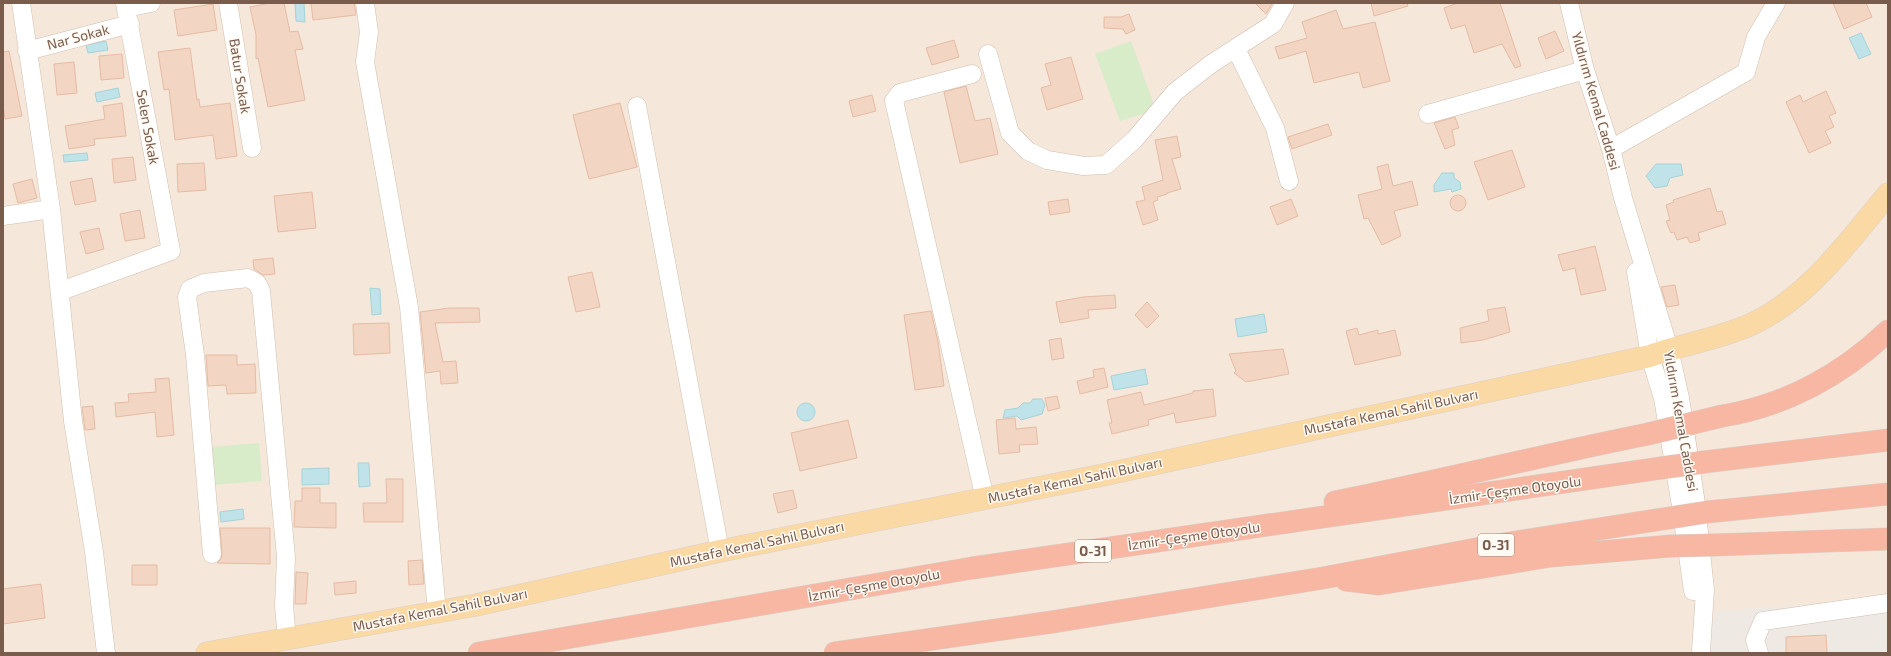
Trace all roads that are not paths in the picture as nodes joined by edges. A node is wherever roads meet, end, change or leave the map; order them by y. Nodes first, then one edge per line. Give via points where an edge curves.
1 (21, 3) edge
2 (151, 3) edge
3 (228, 3) edge
4 (365, 3) edge
5 (1284, 3) edge
6 (1568, 3) edge
7 (1776, 3) edge
8 (127, 12) edge
9 (1236, 49) junction
10 (27, 51) junction
11 (988, 54) dead end
12 (1585, 70) junction
13 (972, 74) dead end
14 (637, 106) dead end
15 (1428, 114) dead end
16 (252, 148) dead end
17 (1611, 149) junction
18 (1289, 181) dead end
19 (1888, 194) edge
20 (51, 209) junction
21 (3, 216) edge
22 (61, 291) junction
23 (1888, 331) edge
24 (1659, 353) junction
25 (1888, 440) edge
26 (1888, 494) edge
27 (985, 499) junction
28 (1888, 539) edge
29 (720, 551) junction
30 (212, 554) dead end
31 (972, 568) junction
32 (1323, 578) junction
33 (1888, 603) edge
34 (437, 612) junction
35 (287, 639) junction
36 (1701, 652) edge
37 (106, 653) edge
38 (207, 653) edge
39 (479, 653) edge
40 (835, 653) edge
41 (1759, 653) edge

1 - 10 street
2 - 8 street, Nar Sokak
3 - 16 street, Batur Sokak
4 - 34 street via 369,32 365,62 409,308
5 - 9 street via 1273,24
6 - 12 street, Yıldırım Kemal Caddesi
7 - 17 street via 1756,37 1746,72
8 - 10 street, Nar Sokak
8 - 22 street, Selen Sokak via 171,251
9 - 11 street via 1211,64 1176,92 1136,139 1106,165 1084,166 1047,160 1028,151 1010,132
9 - 18 street via 1275,128
10 - 20 street
12 - 15 street
12 - 17 street, Yıldırım Kemal Caddesi
13 - 27 street via 900,93 894,101
14 - 29 street
17 - 24 street, Yıldırım Kemal Caddesi
19 - 24 main road, Mustafa Kemal Sahil Bulvarı via 1811,282 1774,312 1752,324 1722,335
20 - 21 street
20 - 22 street
22 - 37 street via 73,421 94,552
23 - 31 highway, bridge via 1840,371 1811,388 1783,400 1722,416 1342,500
24 - 27 main road, Mustafa Kemal Sahil Bulvarı
24 - 36 street, Yıldırım Kemal Caddesi via 1680,398 1693,489 1705,590
25 - 31 highway, İzmir-Çeşme Otoyolu / O-31, bridge via 1661,468
26 - 32 highway, O-31, bridge via 1707,512 1497,545
27 - 29 main road, Mustafa Kemal Sahil Bulvarı
28 - 32 highway, bridge via 1671,546 1551,556 1379,584
29 - 34 main road, Mustafa Kemal Sahil Bulvarı
30 - 35 street via 195,355 187,297 190,289 204,283 248,278 257,283 261,291 286,557 284,606
31 - 39 highway, İzmir-Çeşme Otoyolu / O-31
32 - 40 highway, O-31 via 1052,622
33 - 41 street via 1763,621 1755,640
34 - 35 main road, Mustafa Kemal Sahil Bulvarı
35 - 38 main road, Mustafa Kemal Sahil Bulvarı

